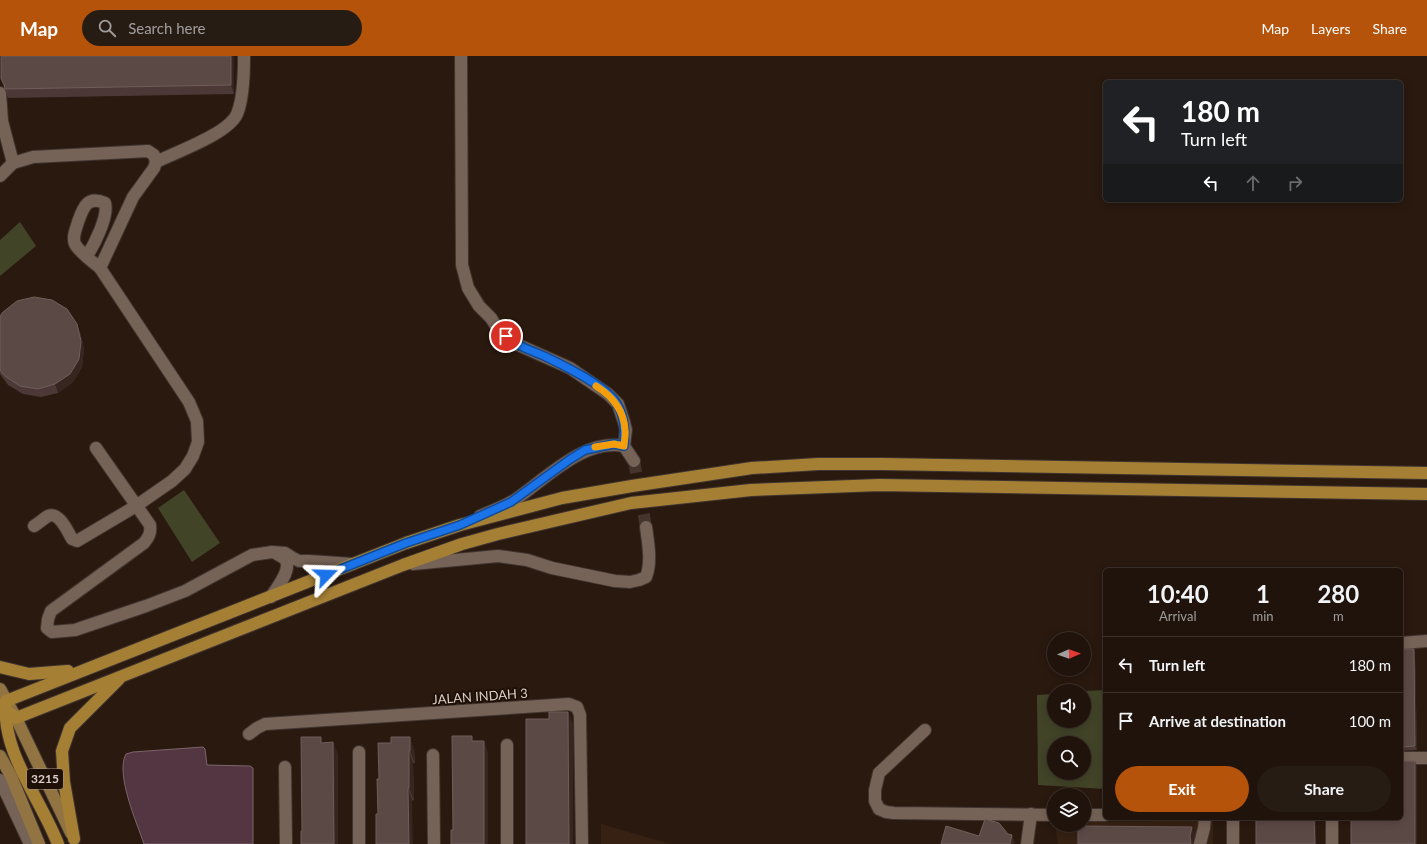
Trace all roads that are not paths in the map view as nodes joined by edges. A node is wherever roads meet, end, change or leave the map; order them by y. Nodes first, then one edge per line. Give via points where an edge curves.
1 (244, 56) edge
2 (461, 56) edge
3 (0, 93) edge
4 (156, 162) junction
5 (13, 163) junction
6 (0, 176) edge
7 (87, 256) dead end
8 (100, 268) junction
9 (624, 446) junction
10 (96, 448) dead end
11 (634, 461) tunnel mouth
12 (1427, 473) edge
13 (1427, 494) edge
14 (136, 506) junction
15 (460, 525) junction
16 (34, 526) dead end
17 (646, 526) tunnel mouth
18 (272, 552) junction
19 (353, 564) junction
20 (403, 565) junction
21 (271, 597) junction
22 (1427, 642) edge
23 (1403, 643) edge
24 (0, 667) edge
25 (82, 670) junction
26 (122, 675) junction
27 (0, 689) edge
28 (4, 706) edge
29 (16, 718) junction
30 (925, 730) dead end
31 (249, 734) dead end
32 (507, 745) dead end
33 (359, 752) dead end
34 (433, 755) dead end
35 (0, 756) edge
36 (1403, 758) edge
37 (1427, 758) edge
38 (285, 768) dead end
39 (0, 780) edge
40 (1031, 814) junction
41 (1047, 815) edge
42 (1091, 815) edge
43 (1103, 815) edge
44 (1205, 820) edge
45 (1233, 820) edge
46 (1332, 820) edge
47 (75, 842) edge
48 (30, 844) edge
49 (39, 844) edge
50 (58, 844) edge
51 (286, 844) edge
52 (359, 844) edge
53 (434, 844) edge
54 (507, 844) edge
55 (582, 844) edge
56 (1027, 844) edge
57 (1200, 844) edge
58 (1233, 844) edge
59 (1332, 844) edge

1 - 4 street via 237,116 215,135
2 - 9 street via 462,265 468,288 498,329 514,343 570,368 618,404 626,430
3 - 5 street via 2,121
4 - 5 street via 154,155 148,151 33,157
4 - 8 street via 133,197
5 - 6 street
7 - 8 street
8 - 14 street via 189,402 196,421 198,442 185,469
9 - 11 street
9 - 15 street via 614,444 585,450 511,502
10 - 14 street
12 - 15 highway via 810,464 752,468 624,487 562,498
13 - 20 highway via 879,485 751,490 631,503 498,534
14 - 16 street via 77,540 72,539 55,516 50,516
14 - 18 street via 150,525 149,538 51,611 47,628 52,632 74,630 185,592 252,555
15 - 19 highway
17 - 20 street via 649,570 646,577 630,582 498,556
18 - 19 street via 285,552 300,561
18 - 21 street via 284,558 288,568
19 - 21 highway
20 - 26 highway
21 - 25 highway
22 - 23 street
24 - 25 highway via 29,674
25 - 28 highway
26 - 29 highway
26 - 47 highway via 70,728 62,751 64,782
27 - 28 main road
28 - 29 highway
28 - 50 highway via 13,752
29 - 47 main road, 3215
30 - 40 street via 878,773 875,801 879,809 894,813
31 - 55 street, JALAN INDAH 3 via 265,724 569,704 577,707 580,715
32 - 54 street
33 - 52 street
34 - 53 street
35 - 49 main road, 3215
36 - 37 street
38 - 51 street
39 - 48 street
40 - 41 street
40 - 56 street
42 - 43 street
44 - 57 street
45 - 58 street
46 - 59 street

